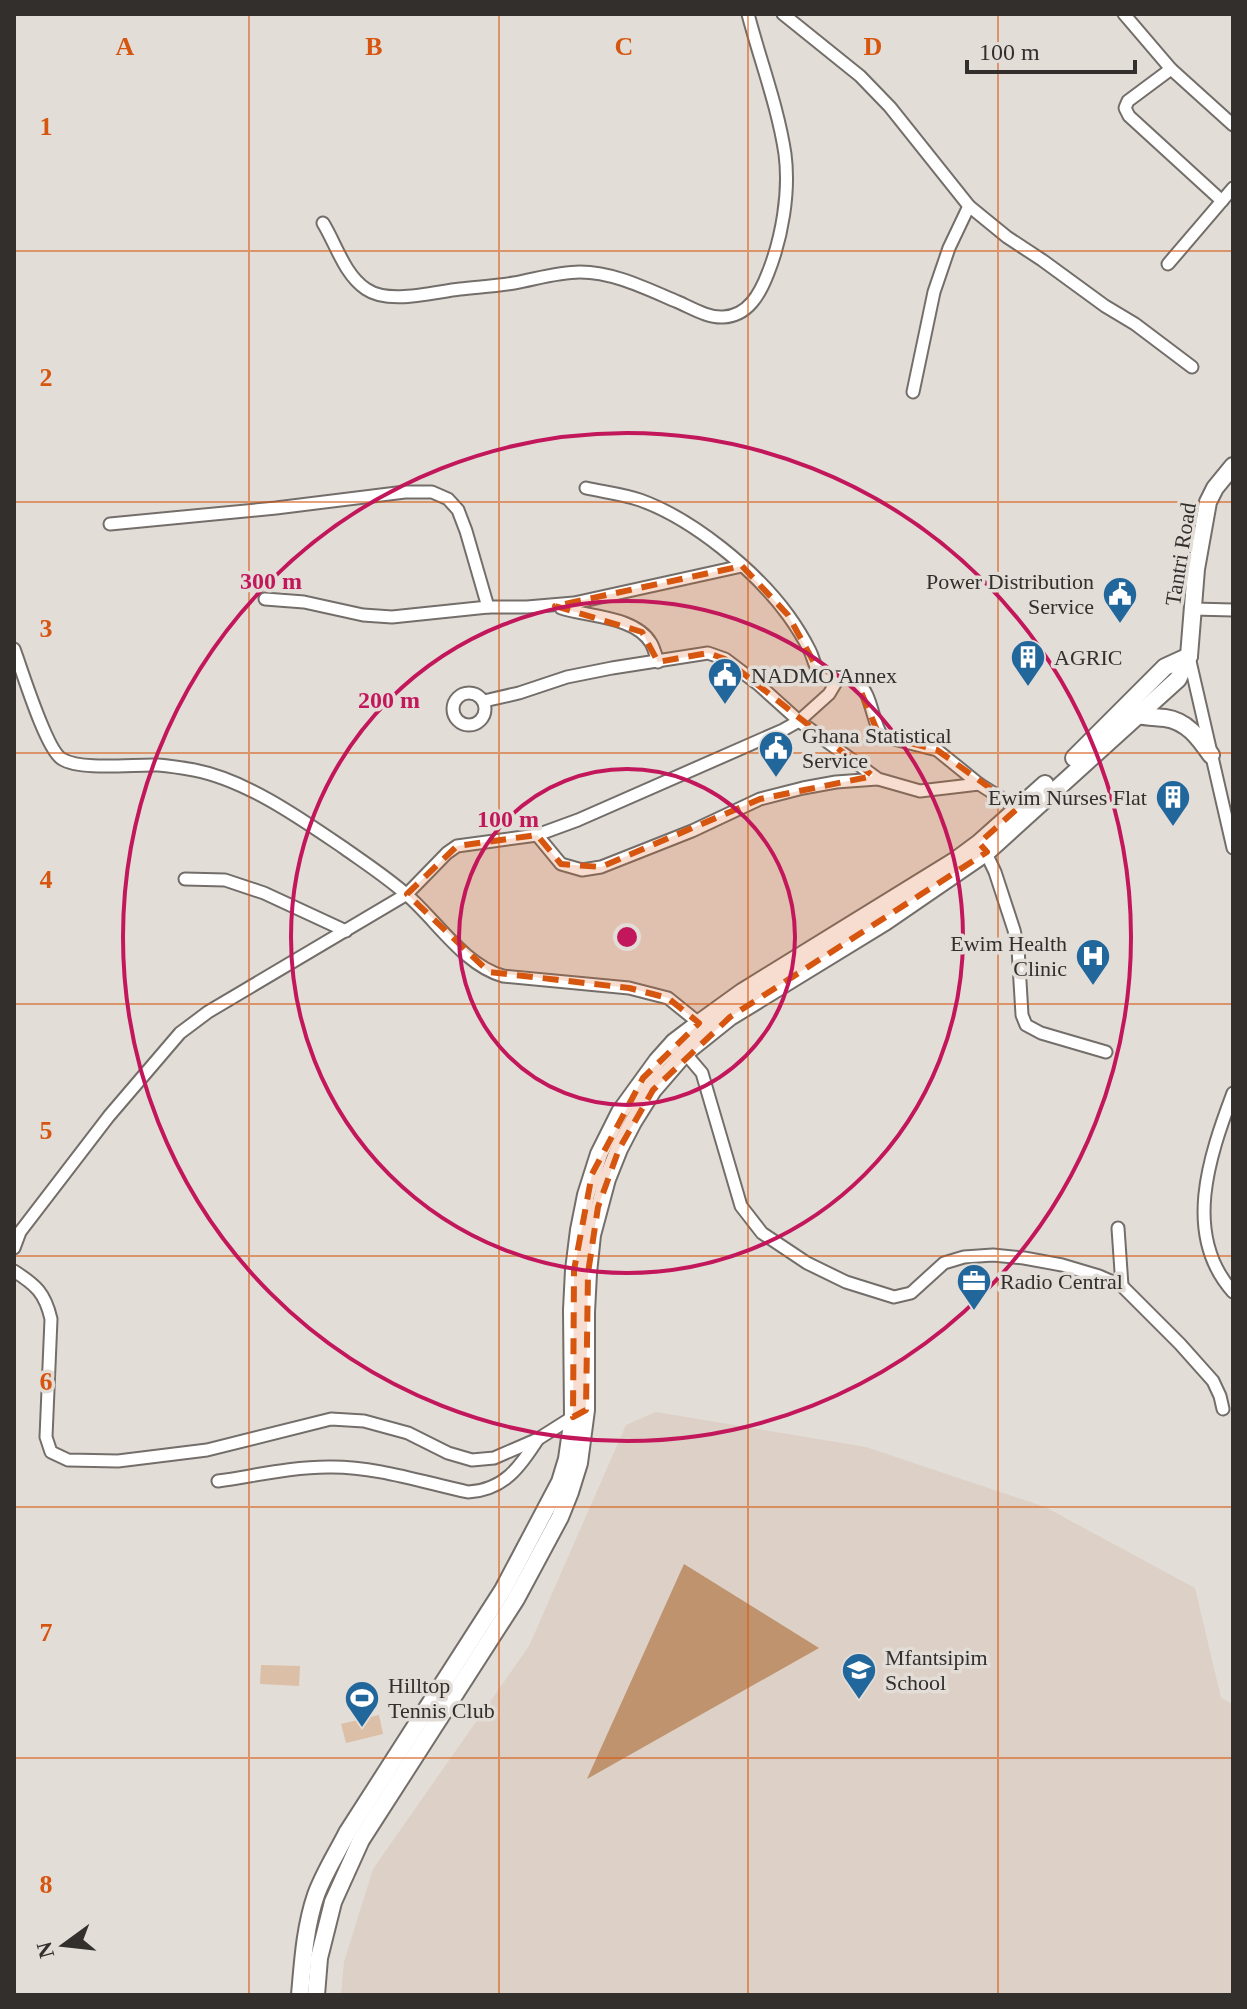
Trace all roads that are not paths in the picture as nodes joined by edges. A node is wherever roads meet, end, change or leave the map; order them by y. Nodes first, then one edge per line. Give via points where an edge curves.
1 (748, 14) edge
2 (783, 14) edge
3 (1124, 14) edge
4 (1171, 69) junction
5 (1233, 125) edge
6 (1233, 188) edge
7 (1222, 201) junction
8 (969, 206) junction
9 (323, 223) dead end
10 (1168, 264) dead end
11 (1192, 367) dead end
12 (913, 392) dead end
13 (1233, 466) edge
14 (586, 488) dead end
15 (110, 524) dead end
16 (742, 566) junction
17 (265, 599) dead end
18 (555, 606) junction
19 (488, 607) junction
20 (1193, 609) junction
21 (1233, 610) edge
22 (14, 649) edge
23 (1189, 656) junction
24 (658, 662) junction
25 (838, 679) junction
26 (484, 701) dead end
27 (1137, 715) junction
28 (799, 721) junction
29 (1211, 755) junction
30 (878, 779) junction
31 (979, 784) junction
32 (1022, 812) junction
33 (537, 835) junction
34 (983, 847) junction
35 (1233, 848) edge
36 (185, 879) dead end
37 (407, 894) junction
38 (346, 931) junction
39 (699, 1023) junction
40 (1106, 1052) dead end
41 (685, 1053) junction
42 (1233, 1093) edge
43 (1118, 1228) dead end
44 (14, 1248) edge
45 (14, 1271) edge
46 (1122, 1286) junction
47 (1233, 1292) edge
48 (1223, 1409) dead end
49 (579, 1413) junction
50 (538, 1439) junction
51 (218, 1481) dead end
52 (300, 1995) edge
53 (316, 1995) edge

1 - 9 street via 779,124 786,184 774,259 748,308 725,317 707,315 622,279 578,272 403,297 379,295 353,276
2 - 8 street via 870,86
3 - 4 street
4 - 5 street
4 - 7 street via 1125,108
6 - 7 street
7 - 10 street
8 - 11 street
8 - 12 street via 934,292
13 - 20 street, Tantri Road via 1208,502
14 - 16 street via 640,500 683,521
15 - 19 street via 432,492 458,510
16 - 18 street
16 - 25 street via 788,615 817,668
17 - 19 street via 392,617
18 - 19 street
18 - 24 street via 642,632
20 - 21 street
20 - 23 street, Tantri Road
22 - 37 street via 48,741 60,759 80,765 184,768 228,781 272,802
23 - 27 street via 1178,679
23 - 29 street
23 - 32 street via 1165,667
24 - 26 street via 567,677
24 - 28 street via 718,656
25 - 28 street
25 - 31 street via 857,682 882,736 937,750
27 - 29 street via 1181,723
27 - 32 street
28 - 30 street
28 - 33 street
29 - 35 street
30 - 31 street via 920,791
30 - 33 street via 836,782 760,799 601,867 582,870 561,864
31 - 32 street
32 - 34 street
33 - 37 street via 457,846
34 - 39 street
34 - 40 street via 1014,930 1026,1025
34 - 41 street via 885,922 730,1017
36 - 38 street via 225,880
37 - 38 street
37 - 39 street via 489,972 629,988 668,998
38 - 44 street via 180,1033 41,1204
39 - 49 street via 643,1078 611,1129 592,1174 574,1270
41 - 46 street via 702,1073 741,1206 762,1233 807,1263 894,1297 911,1293 944,1263 993,1255 1062,1265
41 - 49 street via 633,1122 598,1207
42 - 47 street via 1215,1140 1203,1219 1211,1259
43 - 46 street
45 - 50 street via 35,1285 48,1304 46,1437 51,1452 68,1460 118,1461 207,1450 331,1419 408,1433 472,1460 494,1458
46 - 48 street via 1213,1381
49 - 50 street
49 - 52 street via 560,1482 503,1590 326,1873 309,1919
49 - 53 street via 579,1463 560,1517 516,1599 361,1840 333,1902
50 - 51 street via 519,1467 479,1492 330,1467

